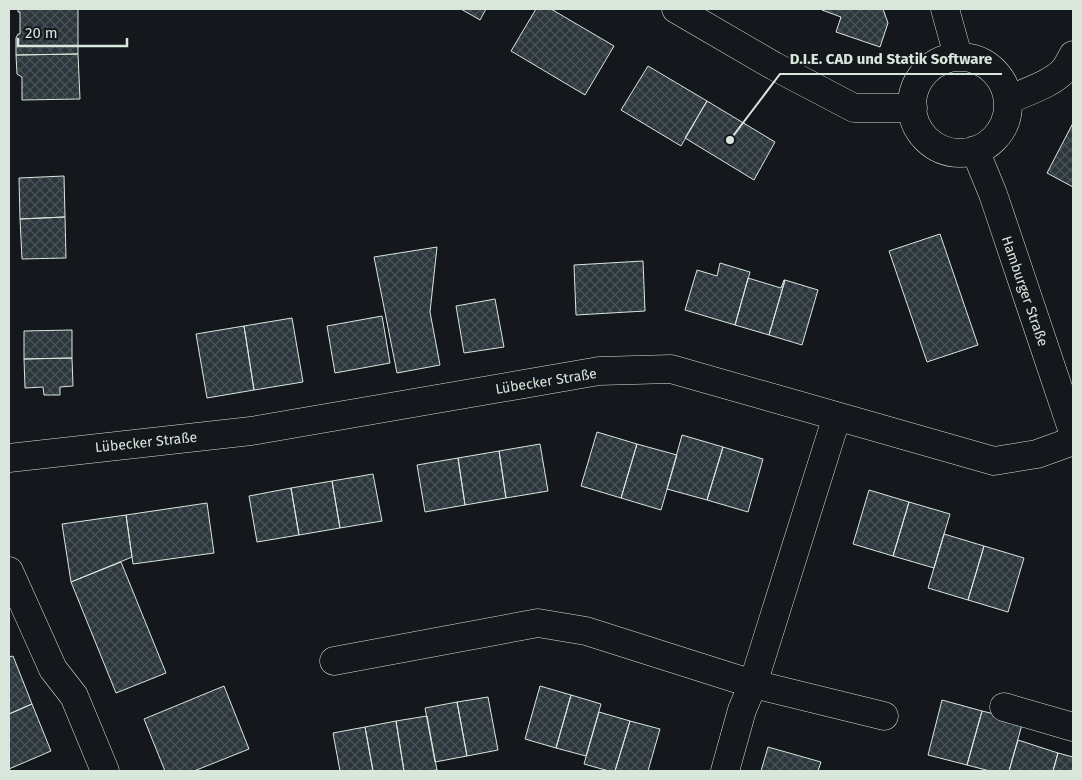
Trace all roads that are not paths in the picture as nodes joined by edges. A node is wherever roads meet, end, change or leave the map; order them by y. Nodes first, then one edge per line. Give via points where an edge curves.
1 (676, 9) edge
2 (945, 9) edge
3 (1073, 54) edge
4 (958, 56) junction
5 (1008, 100) junction
6 (913, 108) junction
7 (975, 150) junction
8 (837, 416) junction
9 (1073, 432) edge
10 (1073, 441) edge
11 (9, 458) edge
12 (9, 571) edge
13 (334, 661) dead end
14 (753, 684) junction
15 (1004, 707) dead end
16 (884, 716) dead end
17 (1073, 727) edge
18 (105, 771) edge
19 (725, 771) edge

1 - 6 street via 854,108
2 - 4 street
3 - 5 street via 1057,77
4 - 5 street via 976,61 997,75
4 - 6 street via 937,63 921,78 912,97
5 - 7 street via 1007,118 1002,129 992,141
6 - 7 street via 919,129 933,144 954,151
7 - 9 street, Hamburger Straße
8 - 10 street, Lübecker Straße via 994,461 1037,454
8 - 11 street, Lübecker Straße via 672,369 599,371 251,431
8 - 14 street
12 - 18 street via 53,670 74,696
13 - 14 street via 538,623 586,631
14 - 16 street
14 - 19 street via 742,710
15 - 17 street

